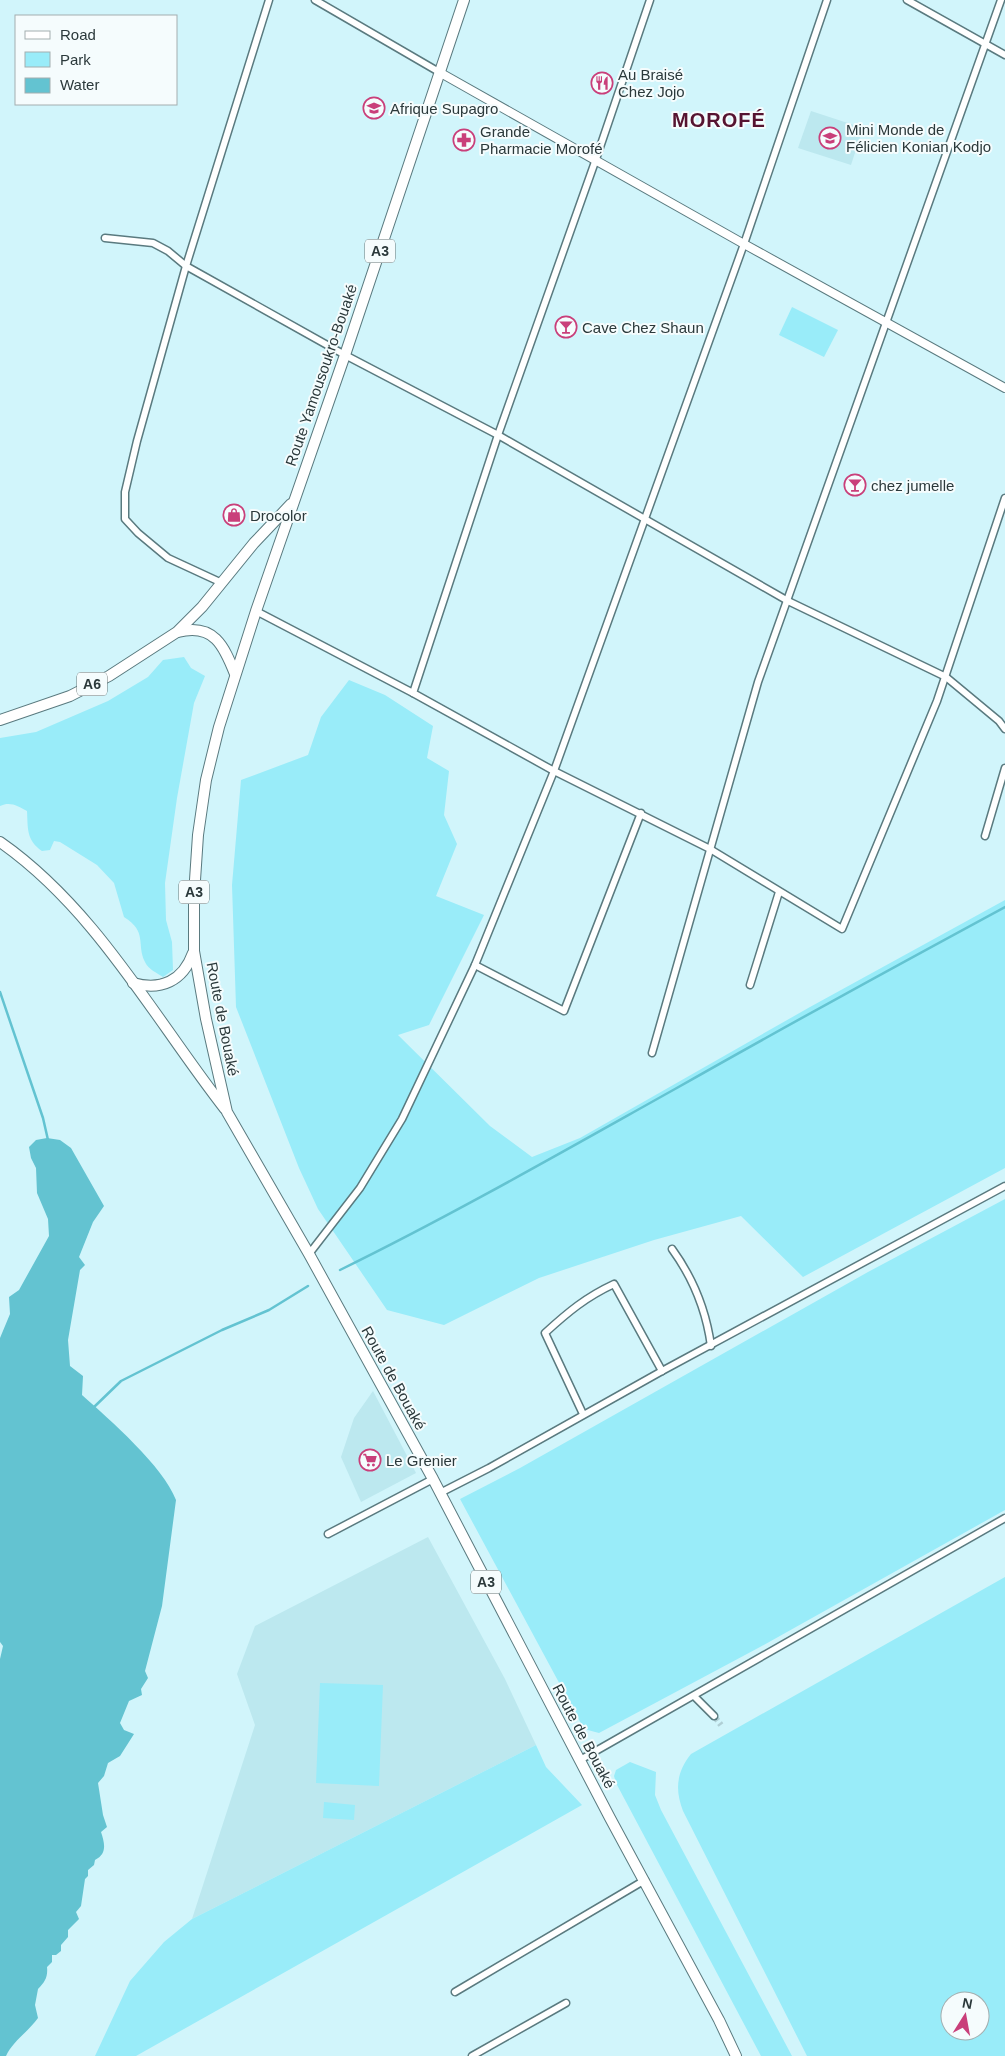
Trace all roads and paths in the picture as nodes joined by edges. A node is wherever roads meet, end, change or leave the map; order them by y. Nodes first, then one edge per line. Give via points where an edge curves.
1 (269, 0) edge
2 (315, 0) edge
3 (464, 0) edge
4 (650, 0) edge
5 (827, 0) edge
6 (906, 0) edge
7 (1001, 0) edge
8 (985, 44) junction
9 (1005, 55) edge
10 (439, 72) junction
11 (596, 159) junction
12 (105, 238) dead end
13 (744, 244) junction
14 (186, 266) junction
15 (886, 322) junction
16 (345, 355) junction
17 (1005, 388) edge
18 (498, 435) junction
19 (1005, 498) edge
20 (293, 501) junction
21 (644, 517) junction
22 (222, 582) junction
23 (788, 601) junction
24 (256, 611) junction
25 (177, 632) junction
26 (235, 674) junction
27 (946, 677) junction
28 (413, 693) junction
29 (0, 720) edge
30 (1005, 729) edge
31 (1005, 768) edge
32 (554, 771) junction
33 (641, 814) junction
34 (985, 836) dead end
35 (0, 842) edge
36 (710, 849) junction
37 (779, 892) junction
38 (194, 951) junction
39 (475, 965) junction
40 (133, 982) junction
41 (750, 985) dead end
42 (652, 1052) dead end
43 (227, 1112) junction
44 (1005, 1186) edge
45 (672, 1248) dead end
46 (309, 1254) junction
47 (711, 1346) junction
48 (662, 1371) junction
49 (583, 1414) junction
50 (433, 1480) junction
51 (440, 1493) junction
52 (1005, 1518) edge
53 (328, 1534) dead end
54 (694, 1696) junction
55 (714, 1716) tunnel mouth
56 (580, 1760) junction
57 (645, 1880) junction
58 (455, 1992) dead end
59 (566, 2003) dead end
60 (472, 2056) edge
61 (736, 2056) edge

1 - 14 street
2 - 10 street
3 - 10 highway, Route Yamousoukro-Bouaké / A3
4 - 11 street
5 - 13 street
6 - 8 street
7 - 8 street
8 - 9 street
8 - 15 street
10 - 11 street
10 - 16 highway, Route Yamousoukro-Bouaké / A3
11 - 13 street
11 - 18 street
12 - 14 street via 153,243
13 - 15 street
13 - 21 street
14 - 16 street
14 - 22 street via 137,441 125,492 125,519 168,558
15 - 17 street
15 - 23 street
16 - 18 street
16 - 20 highway, Route Yamousoukro-Bouaké / A3
18 - 21 street
18 - 28 street
19 - 27 street
20 - 22 highway, A6
20 - 24 highway, Route Yamousoukro-Bouaké / A3
21 - 23 street
21 - 32 street
22 - 25 highway, A6
23 - 27 street
23 - 36 street via 758,682
24 - 26 highway, Route Yamousoukro-Bouaké / A3
24 - 28 street
25 - 26 highway via 195,630 214,637 225,648
25 - 29 highway, A6 via 78,692
26 - 38 highway, Route de Bouaké / A3 via 206,780 198,835
27 - 30 street
27 - 37 street via 842,930
28 - 32 street
31 - 34 street
32 - 33 street
32 - 39 street
33 - 36 street
33 - 39 street via 564,1011
35 - 40 highway via 47,880
36 - 37 street
36 - 42 street
37 - 41 street
38 - 40 highway via 189,964 175,979 156,986
38 - 43 highway, Route de Bouaké / A3
39 - 46 street via 402,1119 360,1188
40 - 43 highway
43 - 46 highway, Route de Bouaké / A3
44 - 47 street
45 - 47 street via 699,1295
46 - 50 highway, Route de Bouaké / A3
47 - 48 street
48 - 49 street
48 - 49 street via 614,1284 593,1294 574,1306 545,1333
49 - 51 street
50 - 51 highway, Route de Bouaké / A3
50 - 53 street
51 - 56 highway, Route de Bouaké / A3
52 - 54 street
54 - 55 street
54 - 56 street
56 - 57 highway, Route de Bouaké / A3
57 - 58 street
57 - 61 highway, Route de Bouaké / A3
59 - 60 street

